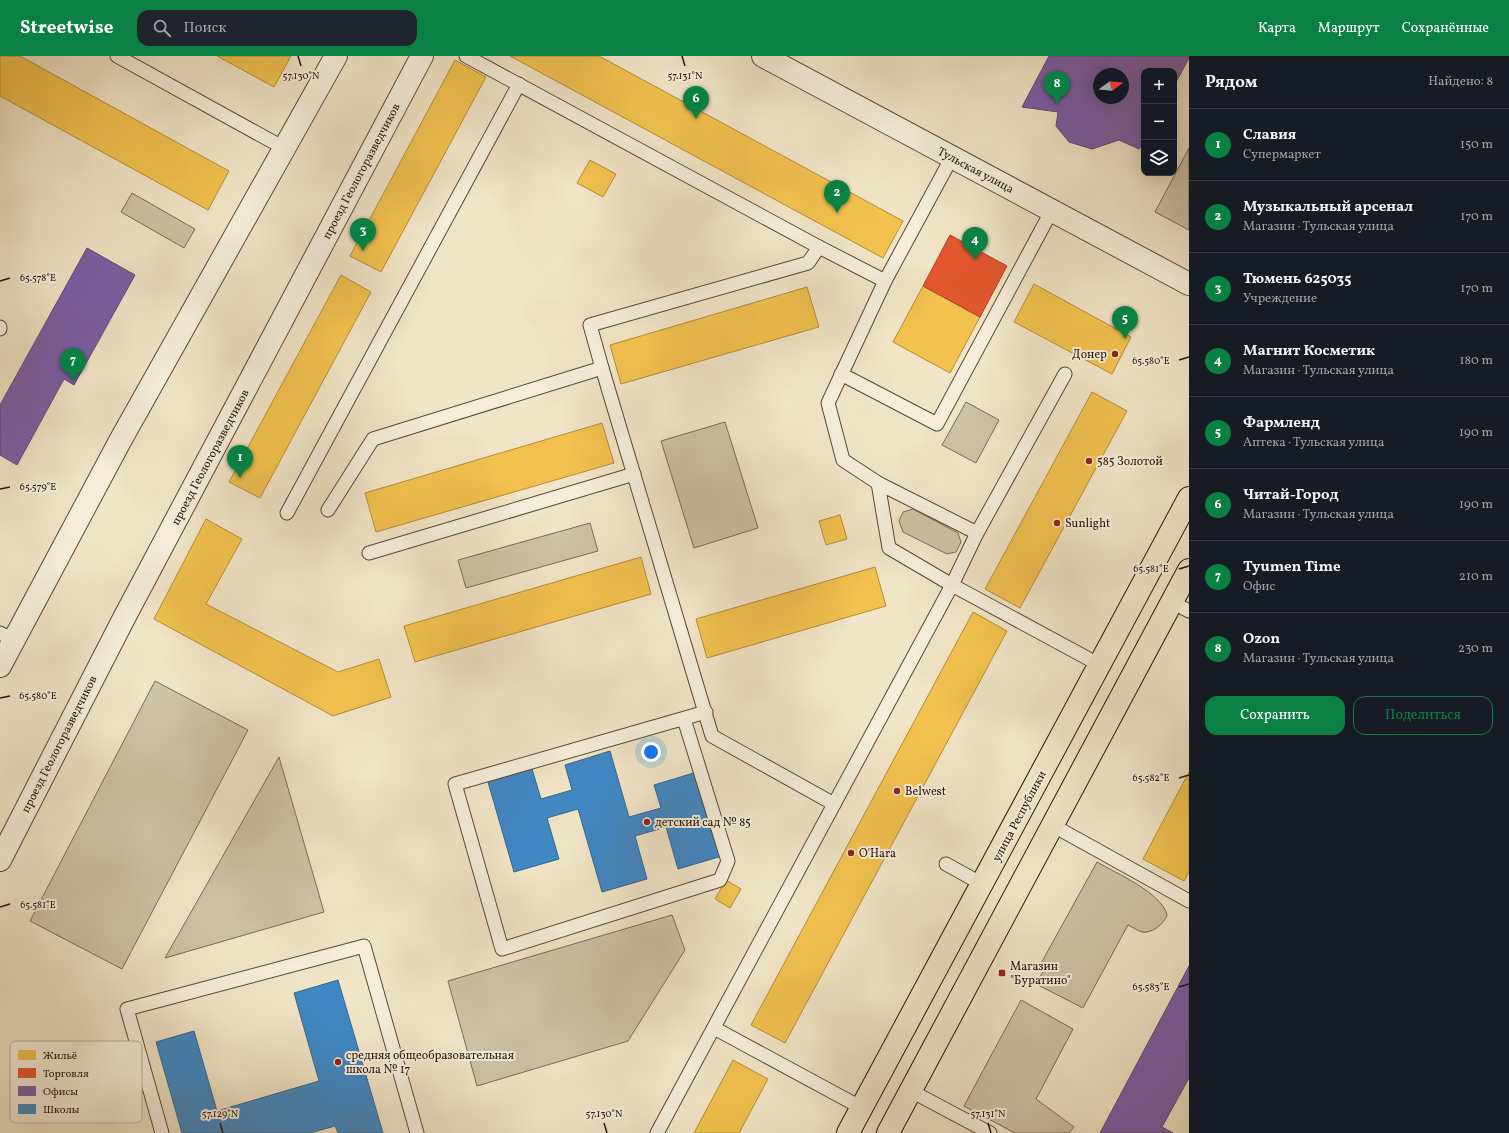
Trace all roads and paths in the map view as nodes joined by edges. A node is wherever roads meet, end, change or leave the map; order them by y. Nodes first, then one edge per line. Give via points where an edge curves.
1 (117, 56) edge
2 (336, 56) edge
3 (422, 56) edge
4 (466, 56) edge
5 (763, 56) edge
6 (519, 84) junction
7 (284, 148) junction
8 (952, 157) junction
9 (1052, 210) junction
10 (819, 246) junction
11 (885, 281) junction
12 (1189, 284) edge
13 (602, 368) junction
14 (842, 374) junction
15 (1065, 374) dead end
16 (634, 474) junction
17 (878, 483) junction
18 (1189, 498) edge
19 (328, 510) dead end
20 (287, 513) dead end
21 (977, 533) junction
22 (369, 553) dead end
23 (1189, 570) edge
24 (952, 585) junction
25 (1180, 606) edge
26 (7, 637) edge
27 (1100, 665) junction
28 (0, 666) edge
29 (706, 712) junction
30 (684, 719) junction
31 (834, 804) junction
32 (1052, 825) junction
33 (0, 860) edge
34 (946, 864) dead end
35 (982, 884) junction
36 (1189, 901) edge
37 (714, 1028) junction
38 (136, 1041) edge
39 (142, 1062) edge
40 (911, 1091) junction
41 (862, 1108) junction
42 (162, 1133) edge
43 (417, 1133) edge
44 (657, 1133) edge
45 (848, 1133) edge
46 (888, 1133) edge
47 (990, 1133) edge

1 - 7 lane
2 - 7 street
3 - 33 street, проезд Геологоразведчиков via 123,620
4 - 6 lane
5 - 8 street, Тульская улица
6 - 10 lane
6 - 20 lane
7 - 26 street via 124,435
8 - 9 street, Тульская улица
8 - 11 lane
9 - 12 street, Тульская улица
9 - 14 lane via 937,424
10 - 11 lane
10 - 13 lane via 808,263 590,325
11 - 14 lane
13 - 16 lane
13 - 19 lane via 373,439
14 - 17 lane via 828,403 843,460
15 - 21 lane
16 - 22 lane
16 - 29 lane
17 - 21 lane
17 - 24 lane via 889,548
18 - 27 main road, улица Республики
21 - 24 lane
23 - 25 main road
24 - 27 lane
24 - 31 lane
25 - 32 main road
26 - 28 street
27 - 35 main road, улица Республики
29 - 30 lane
29 - 31 lane via 712,736
30 - 30 lane via 455,784 502,949 720,880 728,861
31 - 37 lane
32 - 36 lane
32 - 40 main road
34 - 35 lane
35 - 41 main road, улица Республики
37 - 41 lane
37 - 44 lane
38 - 43 lane via 127,1009 364,946
39 - 42 lane
40 - 46 main road
40 - 47 lane
41 - 45 main road, улица Республики

